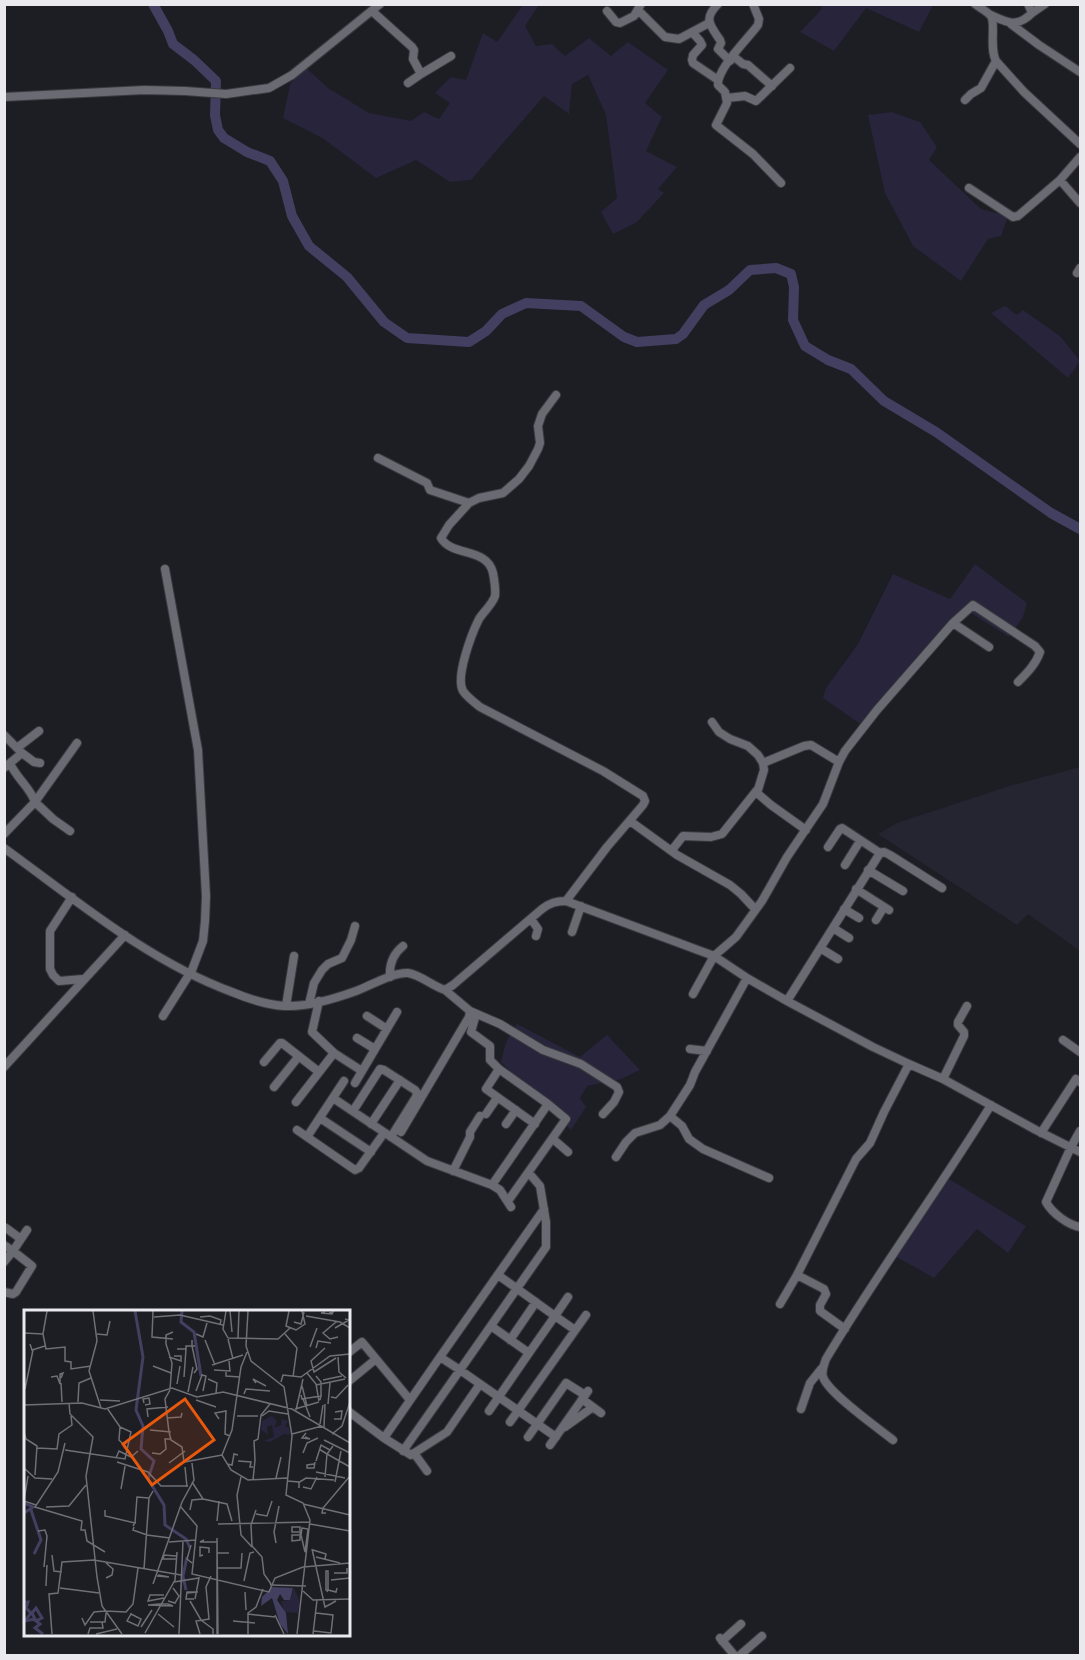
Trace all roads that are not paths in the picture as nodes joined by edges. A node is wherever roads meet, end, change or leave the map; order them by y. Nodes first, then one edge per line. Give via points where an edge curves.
1 (380, 4) edge
2 (718, 4) edge
3 (753, 4) edge
4 (975, 4) edge
5 (1028, 4) edge
6 (1045, 4) edge
7 (640, 7) edge
8 (372, 11) junction
9 (607, 11) dead end
10 (1032, 13) junction
11 (991, 15) junction
12 (709, 23) junction
13 (1011, 24) junction
14 (692, 32) junction
15 (451, 56) dead end
16 (731, 58) junction
17 (996, 62) junction
18 (790, 68) dead end
19 (1080, 72) edge
20 (421, 74) junction
21 (718, 80) junction
22 (408, 83) dead end
23 (772, 86) junction
24 (4, 97) edge
25 (727, 98) junction
26 (965, 100) dead end
27 (1080, 144) edge
28 (1080, 157) edge
29 (1060, 180) junction
30 (781, 183) dead end
31 (969, 188) dead end
32 (1080, 203) edge
33 (556, 395) dead end
34 (378, 458) dead end
35 (470, 503) junction
36 (165, 569) dead end
37 (953, 623) junction
38 (989, 647) dead end
39 (1018, 682) dead end
40 (712, 722) dead end
41 (39, 730) dead end
42 (4, 735) edge
43 (76, 743) dead end
44 (20, 750) junction
45 (839, 762) junction
46 (40, 763) dead end
47 (763, 763) junction
48 (7, 765) edge
49 (757, 790) junction
50 (35, 802) junction
51 (630, 821) junction
52 (806, 830) junction
53 (70, 831) dead end
54 (4, 834) edge
55 (860, 841) junction
56 (828, 847) dead end
57 (4, 848) edge
58 (672, 850) junction
59 (880, 853) junction
60 (845, 866) dead end
61 (868, 870) junction
62 (942, 888) dead end
63 (856, 889) junction
64 (903, 891) dead end
65 (72, 897) junction
66 (566, 901) junction
67 (581, 906) junction
68 (755, 909) junction
69 (844, 909) junction
70 (858, 918) dead end
71 (531, 919) junction
72 (876, 920) dead end
73 (355, 926) dead end
74 (833, 928) junction
75 (572, 932) dead end
76 (125, 935) junction
77 (536, 936) dead end
78 (849, 938) dead end
79 (403, 946) dead end
80 (820, 948) junction
81 (294, 956) dead end
82 (714, 956) junction
83 (838, 958) dead end
84 (189, 974) junction
85 (390, 977) junction
86 (747, 978) junction
87 (83, 979) junction
88 (445, 990) junction
89 (693, 994) dead end
90 (319, 1001) junction
91 (787, 1001) junction
92 (309, 1004) junction
93 (286, 1006) junction
94 (967, 1006) dead end
95 (397, 1012) dead end
96 (473, 1013) junction
97 (163, 1016) dead end
98 (368, 1016) dead end
99 (387, 1029) junction
100 (357, 1038) dead end
101 (1063, 1040) dead end
102 (1079, 1047) edge
103 (375, 1049) junction
104 (690, 1049) dead end
105 (707, 1052) junction
106 (334, 1053) junction
107 (299, 1056) junction
108 (264, 1062) dead end
109 (909, 1065) junction
110 (4, 1067) edge
111 (499, 1070) junction
112 (362, 1071) junction
113 (1080, 1071) edge
114 (319, 1072) junction
115 (943, 1079) junction
116 (400, 1080) junction
117 (1078, 1080) edge
118 (344, 1081) dead end
119 (355, 1083) dead end
120 (274, 1087) dead end
121 (333, 1098) junction
122 (497, 1098) junction
123 (296, 1102) dead end
124 (548, 1104) junction
125 (991, 1105) junction
126 (516, 1110) junction
127 (353, 1111) junction
128 (603, 1114) dead end
129 (670, 1116) junction
130 (320, 1118) junction
131 (371, 1124) junction
132 (506, 1124) dead end
133 (535, 1124) junction
134 (297, 1130) dead end
135 (1080, 1131) edge
136 (401, 1132) dead end
137 (1041, 1133) junction
138 (387, 1135) junction
139 (307, 1137) junction
140 (553, 1139) junction
141 (1071, 1148) junction
142 (371, 1152) junction
143 (568, 1152) dead end
144 (1080, 1152) edge
145 (616, 1157) dead end
146 (453, 1171) junction
147 (529, 1173) junction
148 (769, 1178) dead end
149 (492, 1185) junction
150 (544, 1209) junction
151 (1080, 1227) edge
152 (6, 1228) dead end
153 (27, 1230) dead end
154 (21, 1239) junction
155 (4, 1245) edge
156 (13, 1251) junction
157 (5, 1261) edge
158 (498, 1275) junction
159 (797, 1275) junction
160 (517, 1289) junction
161 (4, 1292) edge
162 (568, 1297) dead end
163 (536, 1302) junction
164 (780, 1304) dead end
165 (586, 1315) dead end
166 (555, 1316) junction
167 (491, 1326) junction
168 (845, 1329) junction
169 (575, 1330) junction
170 (510, 1340) junction
171 (350, 1351) edge
172 (529, 1353) junction
173 (440, 1357) junction
174 (376, 1359) junction
175 (823, 1367) junction
176 (460, 1370) junction
177 (350, 1380) edge
178 (480, 1384) junction
179 (585, 1395) junction
180 (499, 1397) junction
181 (410, 1400) junction
182 (593, 1407) junction
183 (801, 1409) dead end
184 (489, 1411) dead end
185 (518, 1411) junction
186 (350, 1412) edge
187 (601, 1413) dead end
188 (510, 1422) dead end
189 (537, 1424) junction
190 (558, 1433) junction
191 (528, 1437) dead end
192 (384, 1438) junction
193 (893, 1440) dead end
194 (550, 1445) dead end
195 (403, 1451) junction
196 (414, 1452) junction
197 (427, 1472) dead end
198 (741, 1624) dead end
199 (762, 1636) dead end
200 (737, 1656) edge

1 - 8 street
2 - 12 street via 710,13
3 - 16 street via 758,25
4 - 11 street
5 - 10 street
6 - 10 street
7 - 9 street via 634,16 620,23
7 - 14 street via 665,36 679,39
8 - 20 street via 412,47
8 - 24 street via 270,88 224,94 144,90
10 - 13 street
11 - 13 street
11 - 17 street
12 - 14 street
12 - 16 street via 720,40 718,49
13 - 19 street
14 - 21 street via 702,45 693,55 693,63
15 - 20 street
16 - 21 street
16 - 23 street via 748,65
17 - 26 street via 981,88
17 - 27 street
18 - 23 street
20 - 22 street
21 - 25 street
23 - 25 street via 756,101 745,96
25 - 30 street via 727,107 716,125
28 - 29 street
29 - 31 street via 1013,217
29 - 32 street
33 - 35 street via 542,414 538,449 519,479 503,494
34 - 35 street via 426,483 430,490
35 - 51 street via 441,538 448,546 471,552 489,565 495,595 470,640 463,691 480,707 643,796 644,806
36 - 84 street via 198,750 206,897 203,941
37 - 38 street
37 - 39 street via 973,605 1035,645 1040,652 1038,658
37 - 45 street via 877,710
40 - 47 street via 726,737 748,746
41 - 44 street
42 - 44 street
43 - 50 street
44 - 46 street
44 - 48 street
45 - 47 street via 812,745
45 - 52 street via 823,804
47 - 49 street via 764,775
48 - 50 street
49 - 52 street
49 - 58 street via 722,834 683,836
50 - 53 street
50 - 54 street
51 - 58 street
51 - 66 street
52 - 68 street
55 - 56 street via 841,828
55 - 59 street
55 - 60 street
57 - 65 street
58 - 68 street via 730,885
59 - 61 street
59 - 62 street via 890,855
61 - 63 street
61 - 64 street
63 - 69 street
63 - 72 street via 886,908
65 - 76 street
65 - 87 street via 50,931 50,969 59,981
66 - 67 street
66 - 71 street via 551,903
67 - 75 street
67 - 82 street
68 - 82 street via 736,937
69 - 70 street
69 - 74 street
71 - 77 street via 538,929
71 - 88 street
73 - 92 street via 342,958 328,964 317,978
74 - 78 street
74 - 80 street
76 - 84 street
76 - 87 street
79 - 85 street via 392,958
80 - 83 street
80 - 91 street
81 - 93 street
82 - 86 street
82 - 89 street
84 - 93 street via 253,1000
84 - 97 street
85 - 88 street via 408,974
85 - 90 street
86 - 91 street
86 - 105 street
87 - 110 street
88 - 96 street
90 - 92 street
90 - 106 street via 312,1032
91 - 109 street
92 - 93 street
94 - 115 street via 958,1025 964,1036
95 - 99 street
96 - 111 street via 471,1032 489,1045 489,1059
96 - 128 street via 543,1050 581,1064 617,1087 614,1102
96 - 136 street
98 - 99 street
99 - 103 street
100 - 103 street
101 - 102 street
103 - 112 street
104 - 105 street
105 - 129 street
106 - 112 street
106 - 114 street
107 - 108 street via 280,1043
107 - 114 street
107 - 120 street
109 - 115 street
109 - 159 street
111 - 122 street via 486,1088
111 - 124 street
112 - 119 street
113 - 117 street
114 - 123 street
115 - 125 street
116 - 127 street via 380,1069
116 - 131 street
116 - 138 street via 417,1095
117 - 137 street
118 - 121 street
121 - 127 street
121 - 130 street
122 - 126 street
122 - 146 street via 470,1132
124 - 133 street
124 - 140 street via 566,1118
125 - 137 street
125 - 168 street
126 - 132 street
126 - 133 street
127 - 131 street
129 - 145 street via 660,1125 635,1133
129 - 148 street via 693,1143
130 - 139 street
130 - 142 street
131 - 138 street
133 - 149 street
134 - 139 street
135 - 141 street
137 - 141 street
138 - 142 street
138 - 146 street via 427,1161
139 - 142 street via 355,1170
140 - 143 street
140 - 147 street
141 - 144 street
141 - 151 street via 1046,1202 1054,1212
146 - 149 street
147 - 149 street via 509,1204
147 - 150 street via 540,1186
150 - 158 street
150 - 160 street via 546,1247
152 - 154 street
153 - 154 street
154 - 156 street
155 - 156 street
156 - 157 street
156 - 161 street via 32,1266 16,1292
158 - 160 street
158 - 173 street
159 - 164 street
159 - 168 street via 824,1289 820,1311
160 - 163 street
160 - 167 street
162 - 166 street
163 - 166 street
163 - 170 street
165 - 169 street
166 - 169 street
166 - 172 street
167 - 170 street
167 - 176 street
168 - 175 street
169 - 185 street
170 - 172 street
171 - 174 street via 362,1342
172 - 180 street
173 - 176 street
173 - 181 street
174 - 177 street
174 - 181 street
175 - 183 street via 810,1383
175 - 193 street via 823,1377 834,1393
176 - 178 street
176 - 195 street
178 - 180 street
178 - 196 street via 447,1432
179 - 182 street
179 - 189 street via 566,1383
179 - 190 street
180 - 184 street
180 - 185 street
181 - 192 street
182 - 187 street
182 - 190 street
185 - 188 street
185 - 189 street
186 - 192 street
189 - 190 street
189 - 191 street
190 - 194 street
192 - 195 street
195 - 196 street via 411,1455
196 - 197 street
198 - 200 street via 721,1639
199 - 200 street

